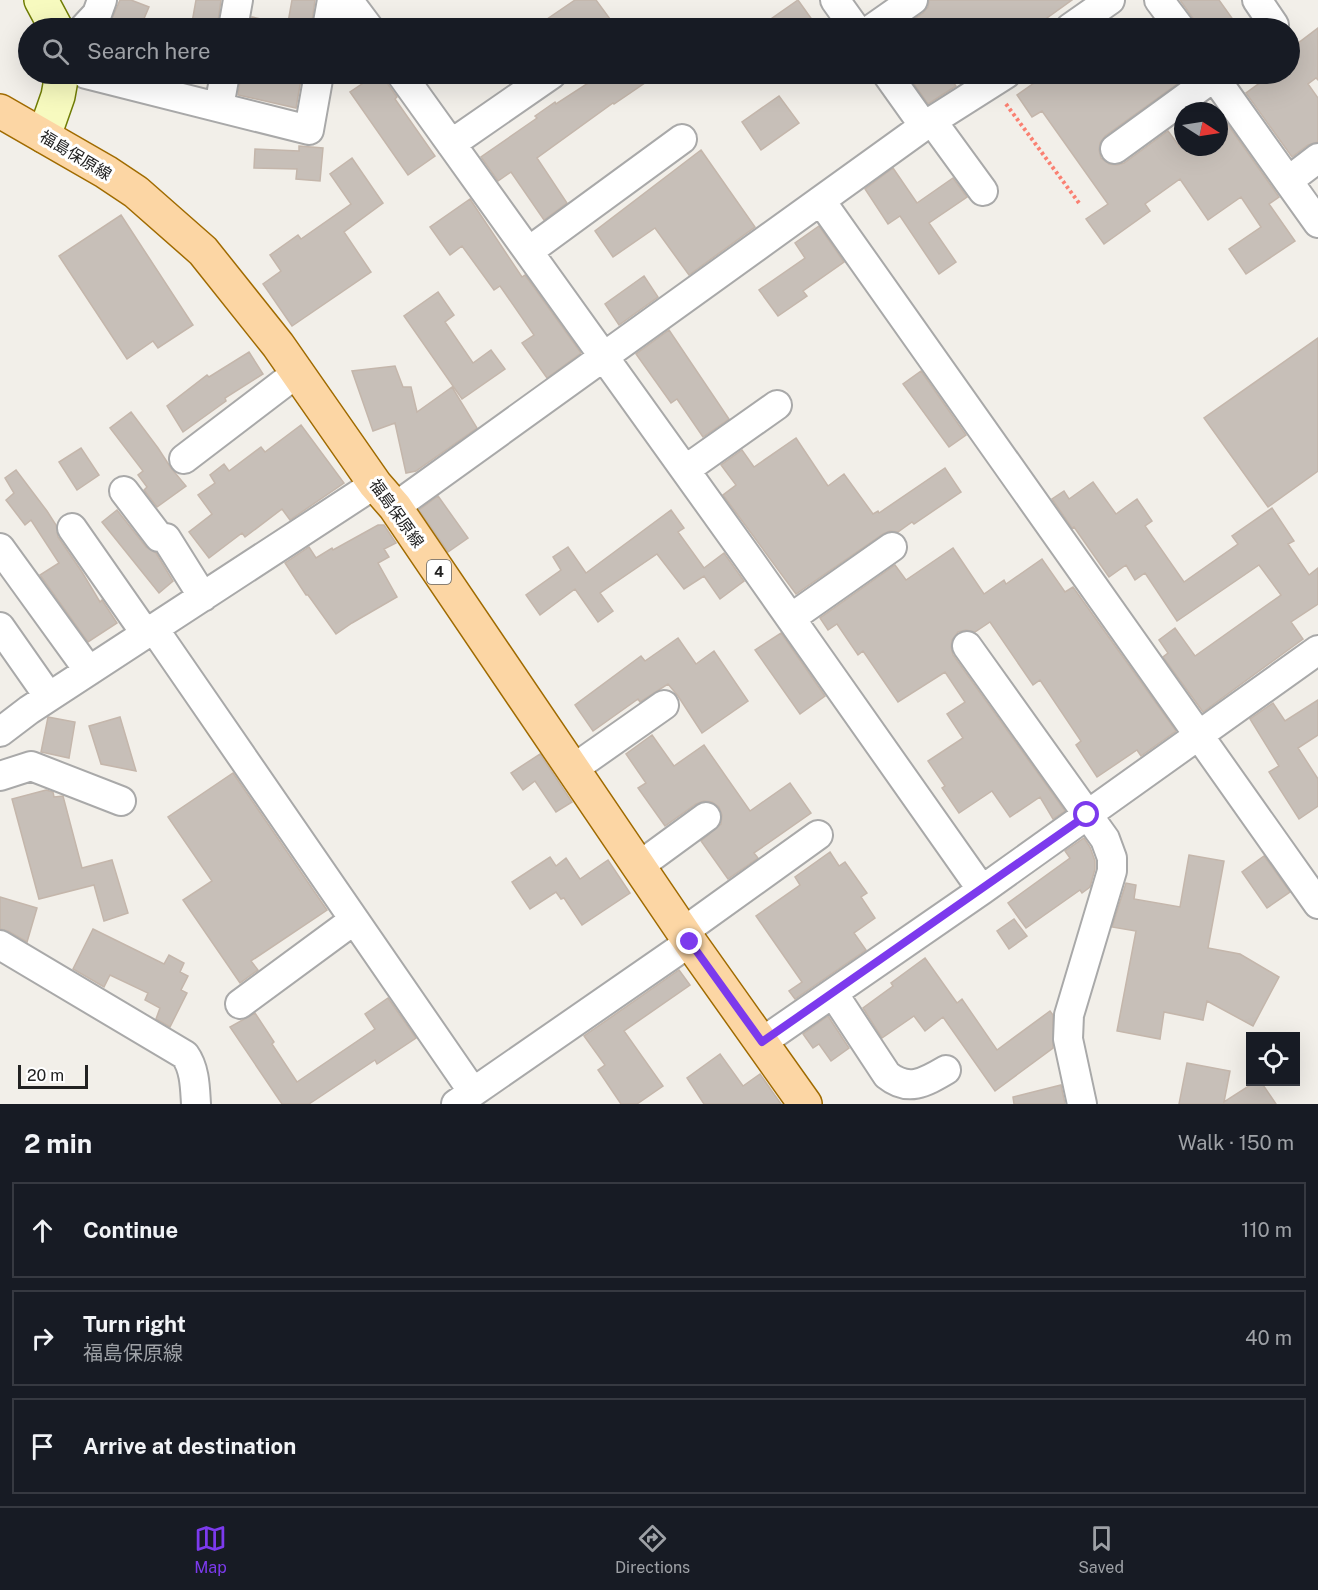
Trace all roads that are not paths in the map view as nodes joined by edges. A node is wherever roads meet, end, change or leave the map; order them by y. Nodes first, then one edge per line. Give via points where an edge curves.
1 (41, 0) edge
2 (102, 0) edge
3 (238, 0) edge
4 (332, 0) edge
5 (348, 0) edge
6 (835, 0) edge
7 (913, 0) edge
8 (1110, 0) edge
9 (1159, 0) edge
10 (1257, 0) edge
11 (51, 18) edge
12 (93, 18) edge
13 (235, 18) edge
14 (329, 18) edge
15 (362, 18) edge
16 (848, 18) edge
17 (887, 18) edge
18 (1084, 18) edge
19 (1172, 18) edge
20 (1269, 18) edge
21 (60, 84) edge
22 (126, 84) edge
23 (223, 84) edge
24 (317, 84) edge
25 (408, 84) edge
26 (538, 84) edge
27 (895, 84) edge
28 (991, 84) edge
29 (1201, 84) edge
30 (1219, 84) edge
31 (219, 107) junction
32 (0, 111) edge
33 (928, 124) junction
34 (44, 136) junction
35 (682, 139) dead end
36 (452, 144) junction
37 (1115, 149) dead end
38 (1318, 159) edge
39 (1288, 181) junction
40 (983, 191) dead end
41 (821, 201) junction
42 (1318, 223) edge
43 (529, 251) junction
44 (605, 358) junction
45 (298, 372) junction
46 (777, 405) dead end
47 (184, 459) dead end
48 (685, 470) junction
49 (124, 491) dead end
50 (385, 496) junction
51 (72, 528) dead end
52 (892, 547) dead end
53 (0, 548) edge
54 (203, 597) junction
55 (791, 618) junction
56 (0, 627) edge
57 (150, 631) junction
58 (967, 646) dead end
59 (1318, 650) edge
60 (89, 671) junction
61 (49, 697) junction
62 (664, 705) dead end
63 (0, 732) edge
64 (1199, 735) junction
65 (573, 769) junction
66 (0, 776) edge
67 (121, 801) dead end
68 (1087, 815) junction
69 (706, 817) dead end
70 (818, 835) dead end
71 (639, 866) junction
72 (982, 890) junction
73 (1318, 904) edge
74 (354, 920) junction
75 (687, 937) junction
76 (0, 945) edge
77 (833, 993) junction
78 (240, 1004) dead end
79 (762, 1042) junction
80 (946, 1070) dead end
81 (464, 1098) edge
82 (196, 1104) edge
83 (805, 1104) edge
84 (1082, 1104) edge

1 - 11 street
2 - 12 street
3 - 13 street
4 - 14 street
5 - 15 street
6 - 16 street
7 - 17 street
8 - 18 street
9 - 19 street
10 - 20 street
21 - 34 street
22 - 31 street
23 - 31 street
24 - 31 street via 309,130
25 - 36 street
26 - 36 street
27 - 33 street
28 - 33 street
29 - 37 street
30 - 39 street
32 - 34 main road, 福島保原線 / 4
33 - 40 street
33 - 41 street
34 - 45 main road, 福島保原線 / 4 via 136,192 203,251
35 - 43 street
36 - 43 street
38 - 39 street
39 - 42 street
41 - 44 street
41 - 64 street
43 - 44 street
44 - 48 street
44 - 50 street
45 - 47 street
45 - 50 main road, 福島保原線 / 4
46 - 48 street
48 - 55 street
49 - 54 street via 159,537 166,538
50 - 54 street
50 - 65 main road, 福島保原線 / 4
51 - 57 street
52 - 55 street
53 - 60 street
54 - 57 street
55 - 72 street
56 - 61 street
57 - 60 street
57 - 74 street
58 - 68 street
59 - 64 street
60 - 61 street
61 - 63 street
62 - 65 street
64 - 68 street
64 - 73 street
65 - 71 main road, 福島保原線 / 4
66 - 67 street via 31,766
68 - 72 street
68 - 84 street via 1105,839 1113,864 1069,1015 1068,1039
69 - 71 street
70 - 75 street
71 - 75 main road, 福島保原線 / 4
72 - 77 street
74 - 78 street
74 - 81 street
75 - 79 main road, 福島保原線 / 4
75 - 81 street
76 - 82 street via 185,1055 194,1079
77 - 79 street
77 - 80 street via 887,1075 897,1084 918,1084
79 - 83 main road, 福島保原線 / 4

